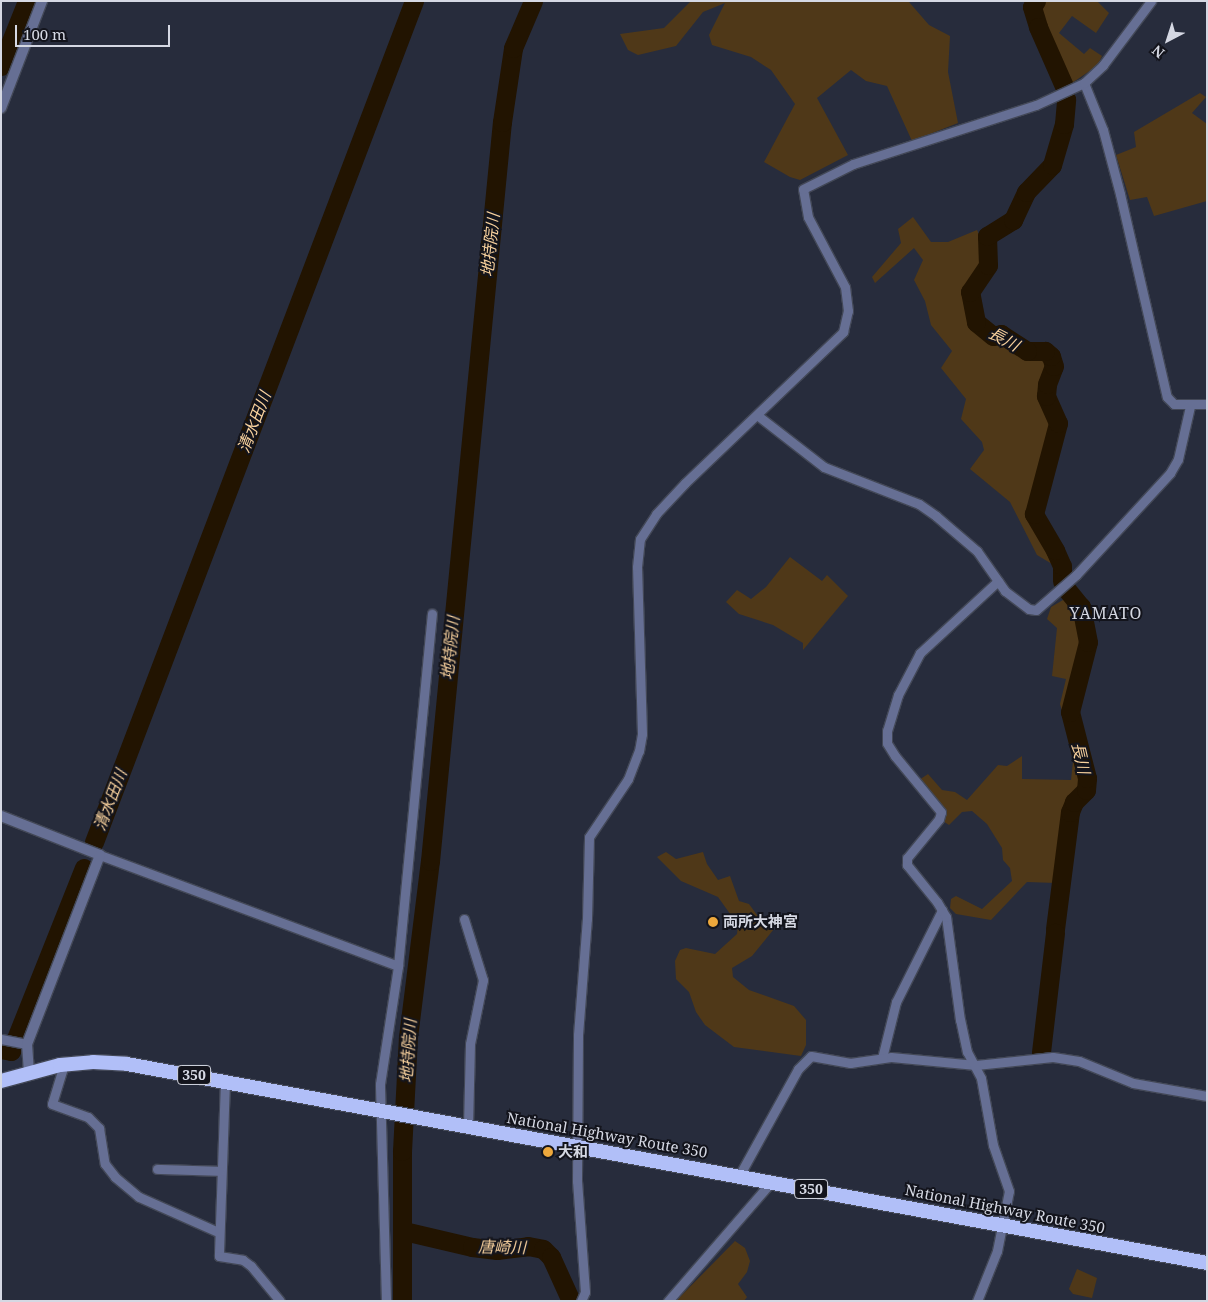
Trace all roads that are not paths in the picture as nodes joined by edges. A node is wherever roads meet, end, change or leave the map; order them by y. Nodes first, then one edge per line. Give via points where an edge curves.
1 (42, 1) edge
2 (1151, 1) edge
3 (1084, 83) junction
4 (1, 108) edge
5 (1207, 404) edge
6 (1190, 406) junction
7 (757, 415) junction
8 (998, 581) junction
9 (432, 614) dead end
10 (1, 816) edge
11 (100, 855) junction
12 (942, 910) junction
13 (464, 919) dead end
14 (398, 966) junction
15 (1, 1039) edge
16 (20, 1042) junction
17 (882, 1058) junction
18 (60, 1065) junction
19 (976, 1065) junction
20 (29, 1072) junction
21 (1, 1081) edge
22 (225, 1081) junction
23 (1207, 1096) edge
24 (383, 1112) junction
25 (468, 1127) junction
26 (578, 1146) junction
27 (157, 1169) dead end
28 (220, 1171) junction
29 (739, 1176) junction
30 (771, 1182) junction
31 (1004, 1225) junction
32 (218, 1232) junction
33 (1207, 1263) edge
34 (585, 1292) junction
35 (280, 1301) edge
36 (386, 1301) edge
37 (581, 1301) edge
38 (592, 1301) edge
39 (668, 1301) edge
40 (977, 1301) edge

1 - 4 street
2 - 3 street via 1103,65
3 - 6 street via 1102,130 1120,194 1167,396 1174,404
3 - 7 street via 1036,105 853,164 803,189 808,217 845,287 848,299 846,324 837,341
5 - 6 street
6 - 8 street via 1178,458 1170,473 1045,605 1036,610 1029,609
7 - 8 street via 824,467 919,504 977,551
7 - 26 street via 668,502 640,539 637,567 642,734 636,765 589,837 587,919 578,1035
8 - 12 street via 920,653 898,695 886,731 887,743 895,756 941,812 940,820 907,858 907,865
9 - 14 street
10 - 11 street
11 - 14 street
11 - 16 street
12 - 17 street via 896,1002
12 - 19 street via 967,1052
13 - 25 street via 482,980 470,1044
14 - 24 street
15 - 16 street
16 - 20 street
17 - 19 street
17 - 29 street via 862,1064 811,1056 804,1060
18 - 20 highway, National Highway Route 350 / 350
18 - 22 highway, National Highway Route 350 / 350 via 93,1062 127,1064
18 - 32 street via 62,1071 52,1104 88,1117 99,1128 105,1164 114,1177 139,1197
19 - 23 street via 1052,1057 1070,1059 1132,1083
19 - 31 street via 983,1084 993,1145 1009,1191
20 - 21 highway, National Highway Route 350 / 350
22 - 24 highway, National Highway Route 350 / 350
22 - 28 street
24 - 25 highway, National Highway Route 350 / 350
24 - 36 street
25 - 26 highway, National Highway Route 350 / 350
26 - 29 highway, National Highway Route 350 / 350
26 - 34 street via 578,1215
27 - 28 street
28 - 32 street
29 - 30 highway, National Highway Route 350 / 350
30 - 31 highway, National Highway Route 350 / 350
30 - 39 street
31 - 33 highway, National Highway Route 350 / 350
31 - 40 street
32 - 35 street via 219,1256 243,1260
34 - 37 street
34 - 38 street

